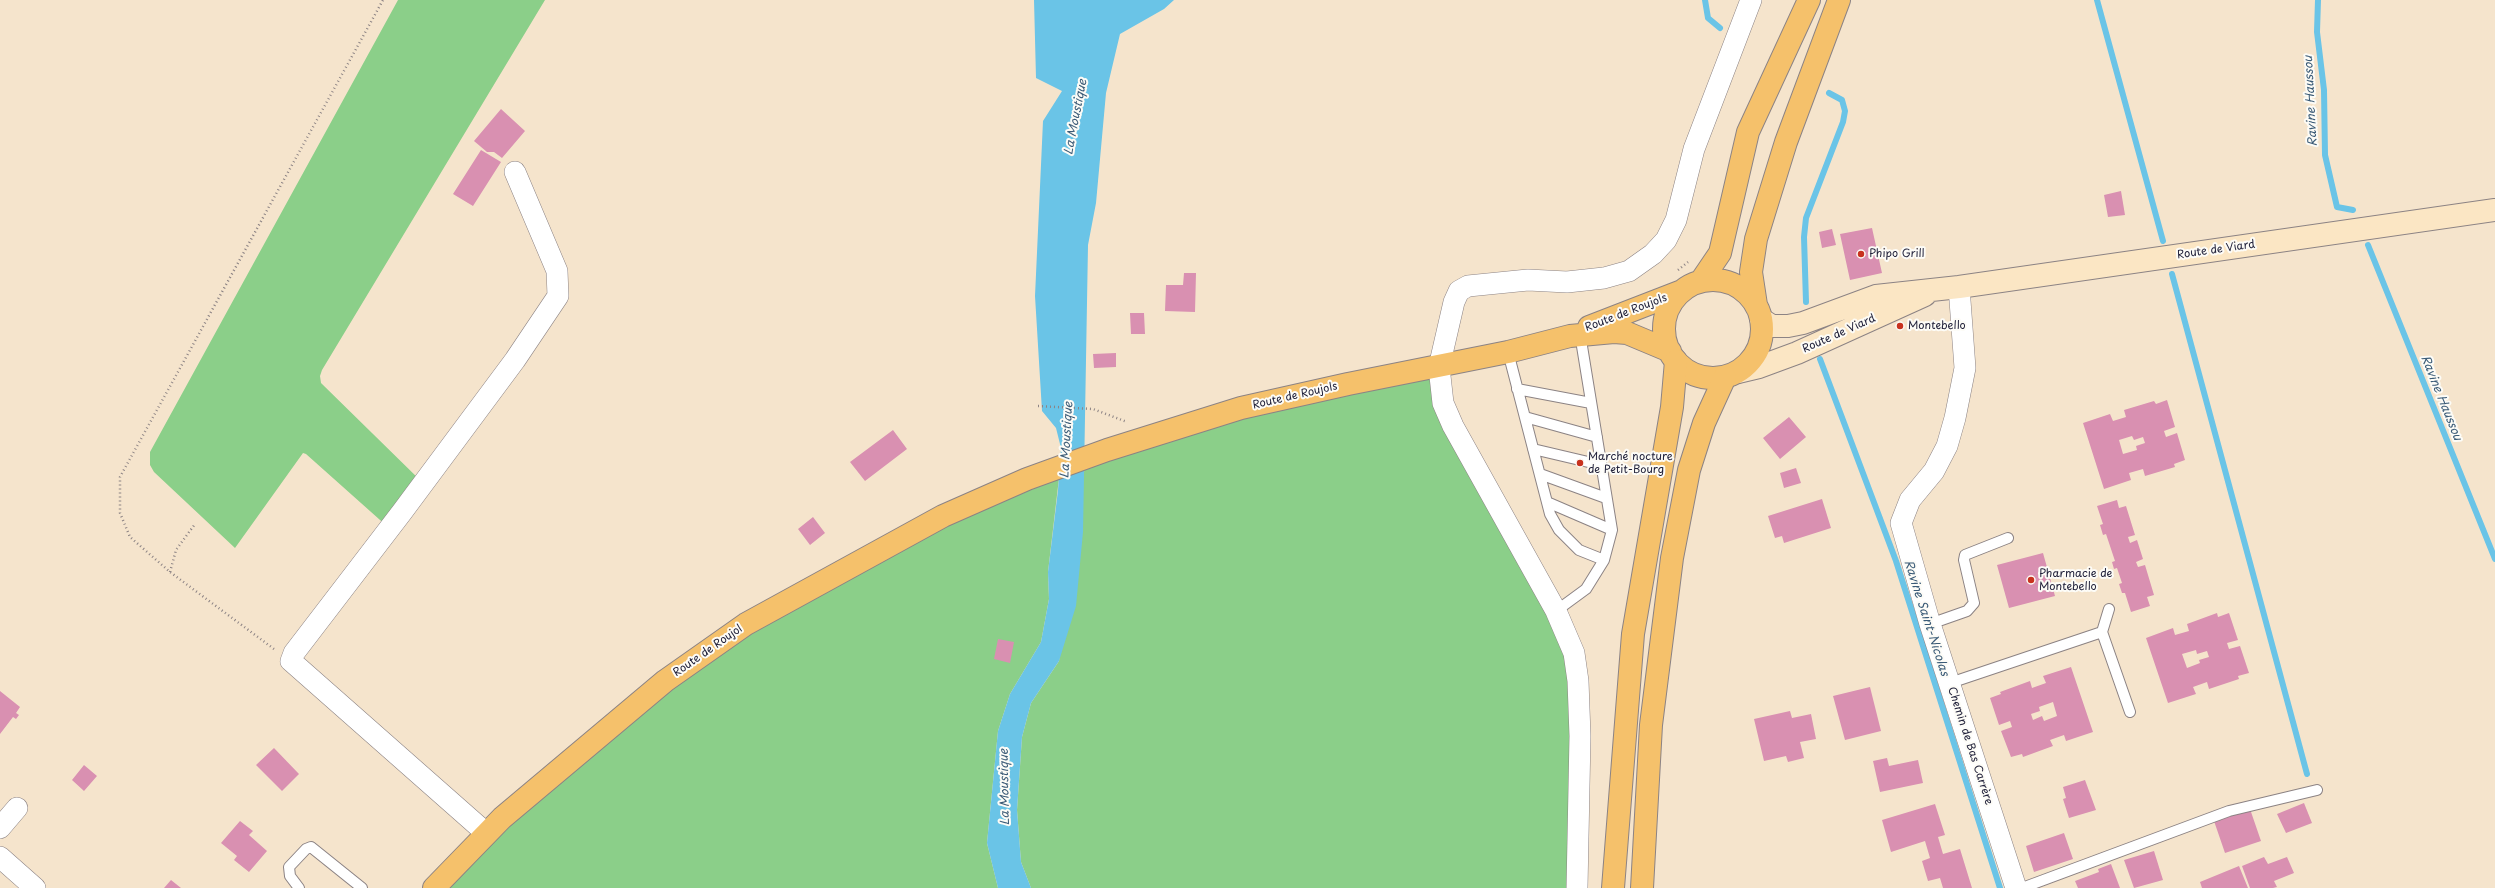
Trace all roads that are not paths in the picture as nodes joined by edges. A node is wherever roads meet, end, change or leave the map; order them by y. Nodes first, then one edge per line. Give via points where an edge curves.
1 (1751, 0) edge
2 (1810, 0) edge
3 (1839, 0) edge
4 (515, 172) dead end
5 (2495, 210) edge
6 (1701, 281) junction
7 (1959, 287) junction
8 (1938, 289) junction
9 (1682, 291) junction
10 (1758, 312) junction
11 (1575, 335) junction
12 (1508, 352) junction
13 (1673, 356) junction
14 (1439, 367) junction
15 (1731, 374) junction
16 (1518, 389) junction
17 (1591, 403) junction
18 (1525, 417) junction
19 (1597, 437) junction
20 (1533, 449) junction
21 (1601, 465) junction
22 (1540, 474) junction
23 (1027, 479) joint
24 (1606, 498) junction
25 (1547, 502) junction
26 (1612, 530) junction
27 (2008, 538) dead end
28 (1604, 560) junction
29 (2109, 609) dead end
30 (1556, 611) junction
31 (1930, 624) junction
32 (2102, 632) junction
33 (1950, 683) junction
34 (2130, 712) dead end
35 (2317, 790) dead end
36 (16, 808) dead end
37 (0, 828) edge
38 (486, 833) junction
39 (0, 857) edge
40 (35, 888) edge
41 (299, 888) edge
42 (362, 888) edge
43 (434, 888) edge
44 (1577, 888) edge
45 (1613, 888) edge
46 (1642, 888) edge
47 (2016, 888) edge
48 (2022, 888) edge

1 - 14 street via 1694,149 1676,220 1666,240 1653,254 1628,271 1604,278 1567,282 1528,280 1468,286 1459,291 1454,302
2 - 6 main road via 1748,132 1720,253
3 - 10 main road via 1786,142 1756,239 1751,272
4 - 38 street via 557,271 558,296 514,360 294,653 291,661
5 - 7 main road, Route de Viard
6 - 9 main road
6 - 10 main road via 1726,282 1748,295
7 - 8 main road, Route de Viard
7 - 31 street, Chemin de Bas Carrère via 1966,368 1955,418 1944,452 1934,471 1910,500 1901,523
8 - 10 main road, Route de Viard via 1876,296 1803,324 1788,326 1772,326
8 - 15 main road, Route de Viard via 1797,353
9 - 11 main road, Route de Roujols
9 - 13 main road via 1674,299 1665,319 1664,332
10 - 15 main road via 1762,335 1758,349 1750,362
11 - 12 main road, Route de Roujols
11 - 13 main road, Route de Roujols via 1628,333
11 - 17 lane
12 - 14 main road, Route de Roujols
12 - 16 lane
13 - 15 main road via 1684,368 1698,375 1714,378
13 - 45 main road via 1672,407 1633,634
14 - 23 main road, Route de Roujols via 1241,408 1107,450
14 - 30 street via 1443,403 1453,426
15 - 46 main road via 1704,423 1689,470 1672,558 1651,725
16 - 17 lane
16 - 18 lane
17 - 19 lane
18 - 19 lane
18 - 20 lane
19 - 21 lane
20 - 21 lane
20 - 22 lane
21 - 24 lane
22 - 24 lane
22 - 25 lane
23 - 38 main road, Route de Roujol via 943,516 746,624 665,681
24 - 26 lane
25 - 26 lane
25 - 28 lane via 1559,530 1579,550
26 - 28 lane
27 - 31 lane via 1965,554 1964,560 1974,603 1967,611
28 - 30 lane via 1586,590
29 - 32 lane
30 - 44 street via 1574,653 1578,681 1580,736
31 - 33 street, Chemin de Bas Carrère
32 - 33 lane
32 - 34 lane
33 - 47 street, Chemin de Bas Carrère
35 - 48 lane via 2229,811
36 - 37 street
38 - 43 main road, Route de Roujol
39 - 40 street
41 - 42 lane via 290,876 289,867 311,847

